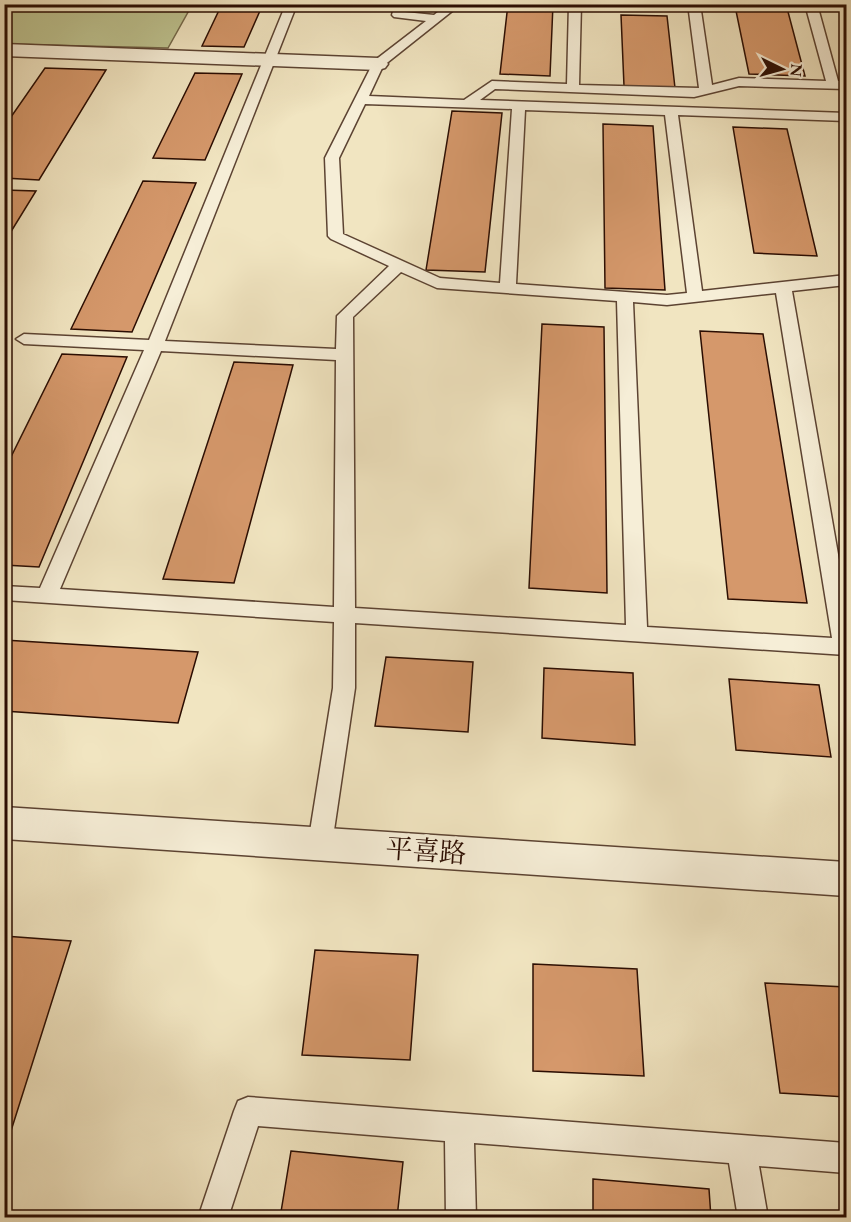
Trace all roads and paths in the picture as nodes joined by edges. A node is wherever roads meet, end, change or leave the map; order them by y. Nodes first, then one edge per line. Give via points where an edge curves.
1 (292, 4) edge
2 (401, 4) edge
3 (456, 4) edge
4 (575, 4) edge
5 (694, 4) edge
6 (811, 4) edge
7 (437, 19) junction
8 (4, 50) edge
9 (270, 60) junction
10 (378, 64) junction
11 (840, 85) edge
12 (573, 88) junction
13 (706, 89) junction
14 (360, 100) junction
15 (467, 104) junction
16 (519, 106) junction
17 (671, 111) junction
18 (846, 117) edge
19 (399, 265) junction
20 (846, 280) edge
21 (783, 287) junction
22 (507, 288) junction
23 (625, 297) junction
24 (695, 297) junction
25 (24, 339) dead end
26 (155, 345) junction
27 (345, 355) junction
28 (4, 593) edge
29 (47, 596) junction
30 (344, 616) junction
31 (637, 634) junction
32 (845, 647) edge
33 (4, 823) edge
34 (320, 844) junction
35 (846, 879) edge
36 (459, 1127) junction
37 (742, 1150) junction
38 (846, 1158) edge
39 (213, 1218) edge
40 (461, 1218) edge
41 (753, 1218) edge

1 - 9 lane
2 - 7 lane via 398,15
3 - 7 lane
4 - 12 lane
5 - 13 lane
6 - 11 lane
7 - 10 lane
8 - 9 street
9 - 10 street
9 - 26 lane
10 - 14 lane
11 - 13 lane via 739,82
12 - 13 lane via 694,93
12 - 15 lane via 492,85
14 - 15 lane
14 - 19 lane via 332,158 336,236
15 - 16 lane
16 - 17 lane
16 - 22 lane
17 - 18 lane
17 - 24 lane
19 - 22 lane via 437,283
19 - 27 lane via 345,316
20 - 21 lane
21 - 24 lane
21 - 32 lane
22 - 23 lane
23 - 24 lane
23 - 31 lane
25 - 26 lane
26 - 27 lane
26 - 29 lane
27 - 30 lane
28 - 29 lane
29 - 30 lane
30 - 31 lane
30 - 34 lane via 344,688
31 - 32 lane
33 - 34 street, 平喜路
34 - 35 street, 平喜路
36 - 37 lane
36 - 39 lane via 248,1111
36 - 40 lane
37 - 38 lane
37 - 41 lane

